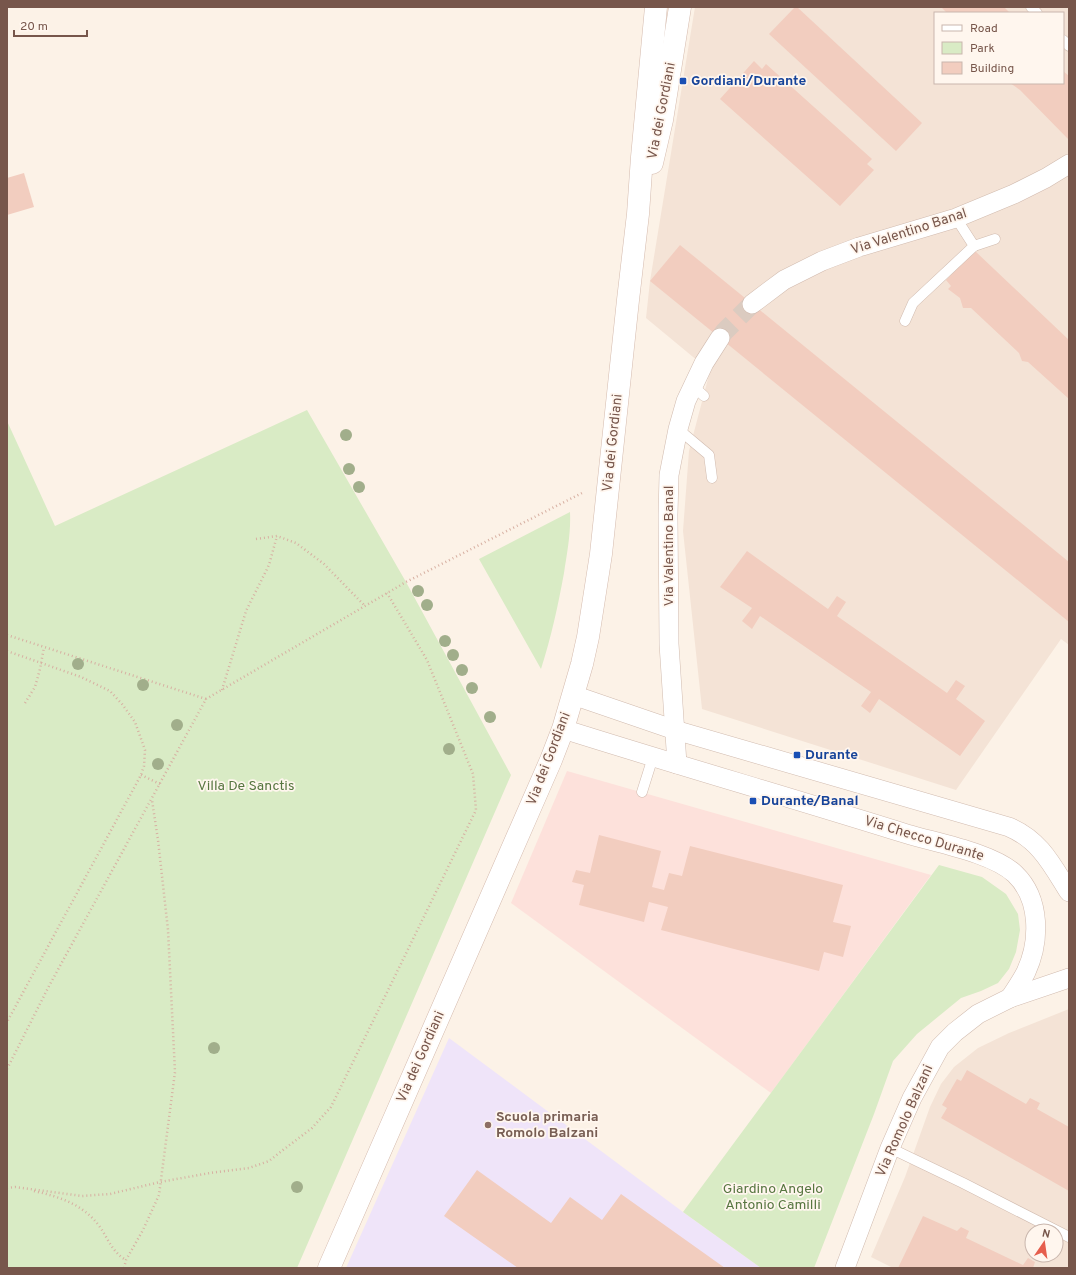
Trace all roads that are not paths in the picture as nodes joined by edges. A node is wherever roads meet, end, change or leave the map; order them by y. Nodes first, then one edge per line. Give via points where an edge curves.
1 (656, 7) edge
2 (680, 7) edge
3 (1069, 164) edge
4 (638, 214) junction
5 (956, 218) junction
6 (995, 238) dead end
7 (974, 246) junction
8 (752, 304) tunnel mouth
9 (905, 321) dead end
10 (720, 338) tunnel mouth
11 (678, 429) junction
12 (712, 478) dead end
13 (574, 695) junction
14 (563, 729) junction
15 (675, 730) junction
16 (653, 757) junction
17 (677, 764) junction
18 (642, 792) dead end
19 (1069, 892) edge
20 (1069, 978) edge
21 (1010, 998) junction
22 (890, 1148) junction
23 (1069, 1238) edge
24 (329, 1268) edge
25 (845, 1268) edge

1 - 4 street, Via dei Gordiani
2 - 4 street, Via dei Gordiani via 662,120
3 - 5 street, Via Valentino Banal via 1020,191
4 - 13 street, Via dei Gordiani via 600,561 588,637
5 - 7 lane
5 - 8 street, Via Valentino Banal via 859,247 822,261 789,277 776,293
6 - 7 lane
7 - 9 lane via 913,303
10 - 11 street, Via Valentino Banal via 704,363 699,391 686,401
11 - 12 lane via 709,455
11 - 15 street, Via Valentino Banal via 670,468 668,515 669,644
13 - 14 street, Via dei Gordiani
13 - 15 street
14 - 16 street, Via Checco Durante
14 - 24 street, Via dei Gordiani
15 - 17 street, Via Valentino Banal
15 - 19 street via 1009,827 1025,834 1035,843 1054,865
16 - 17 street, Via Checco Durante
16 - 18 lane
17 - 21 street, Via Checco Durante via 989,858 1006,867 1015,874 1026,890 1036,920 1030,962
20 - 21 street, Via Romolo Balzani
21 - 22 street, Via Romolo Balzani via 978,1014 954,1032 940,1047 912,1098
22 - 23 lane
22 - 25 street, Via Romolo Balzani

